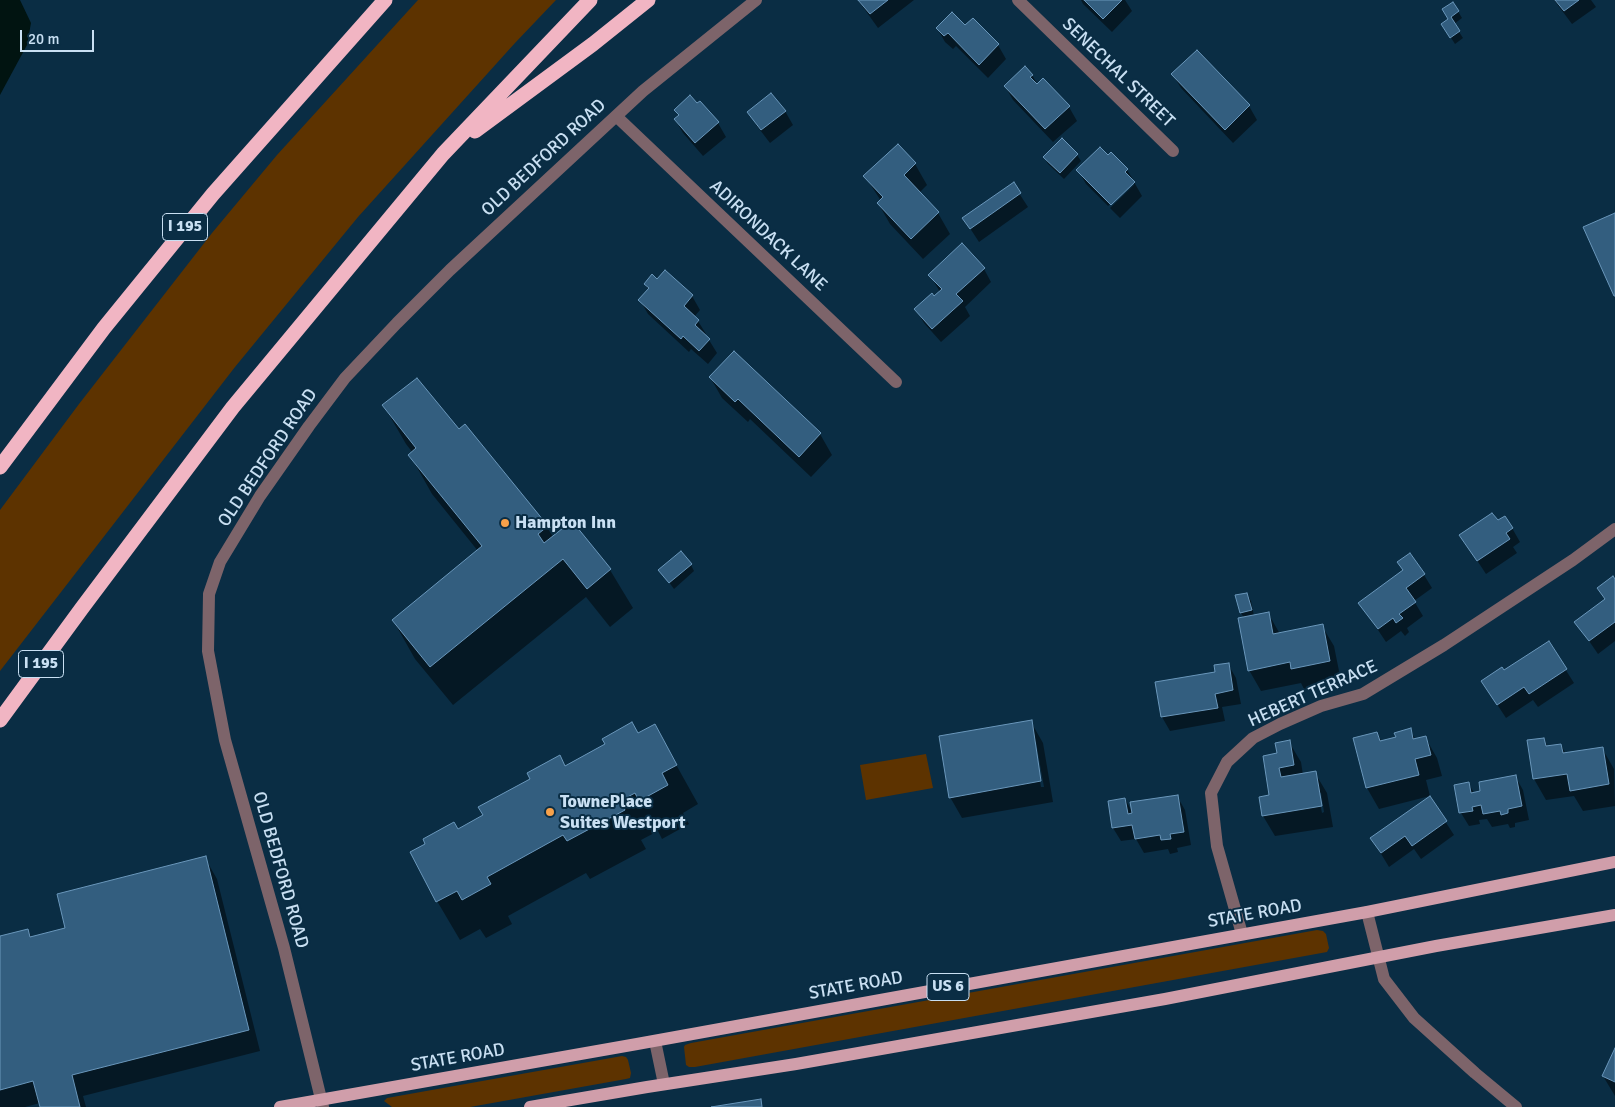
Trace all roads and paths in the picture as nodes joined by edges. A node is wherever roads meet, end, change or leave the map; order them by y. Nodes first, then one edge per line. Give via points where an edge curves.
1 (385, 0) edge
2 (590, 0) edge
3 (648, 0) edge
4 (756, 0) edge
5 (1018, 0) edge
6 (616, 116) junction
7 (1173, 150) dead end
8 (443, 154) junction
9 (896, 382) dead end
10 (0, 467) edge
11 (1615, 529) edge
12 (0, 720) edge
13 (1615, 862) edge
14 (1366, 912) junction
15 (1615, 914) edge
16 (1242, 934) junction
17 (1378, 958) junction
18 (655, 1041) junction
19 (664, 1084) junction
20 (323, 1104) edge
21 (280, 1107) edge
22 (530, 1107) edge
23 (1516, 1107) edge

1 - 10 highway, I 195 via 213,194 104,328
2 - 8 highway, I 195
3 - 8 highway
4 - 6 street, OLD BEDFORD ROAD
5 - 7 street, SENECHAL STREET
6 - 9 street, ADIRONDACK LANE
6 - 20 street, OLD BEDFORD ROAD via 450,270 345,378 260,496 220,562 209,594 208,651 225,740 284,948
8 - 12 highway, I 195 via 234,407
11 - 16 street, HEBERT TERRACE via 1436,650 1363,694 1321,706 1280,724 1253,738 1227,762 1211,793 1217,846
13 - 14 main road, STATE ROAD / US 6
14 - 16 main road, STATE ROAD / US 6
14 - 17 street
15 - 17 main road
16 - 18 main road, STATE ROAD / US 6
17 - 19 main road via 796,1064
17 - 23 street via 1384,979 1414,1018
18 - 19 street
18 - 20 main road, STATE ROAD / US 6
19 - 22 main road
20 - 21 main road, STATE ROAD / US 6

